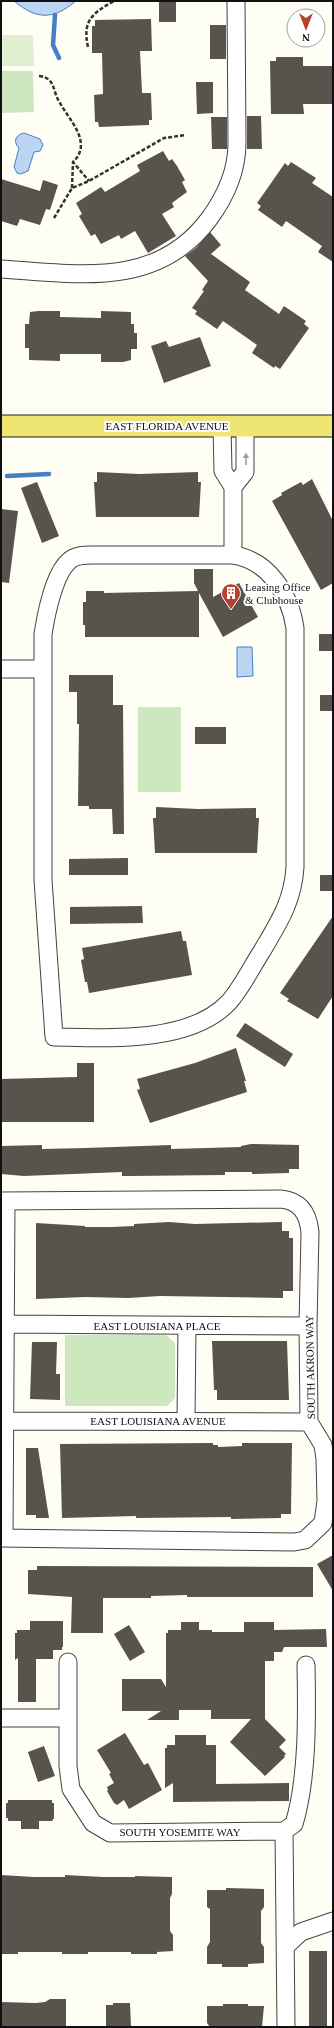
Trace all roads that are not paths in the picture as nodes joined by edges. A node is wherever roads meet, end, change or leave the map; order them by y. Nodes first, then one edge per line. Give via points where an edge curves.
1 (236, 1) edge
2 (1, 269) edge
3 (1, 426) edge
4 (222, 426) junction
5 (245, 426) junction
6 (333, 426) edge
7 (233, 487) junction
8 (234, 555) junction
9 (1, 669) edge
10 (42, 669) junction
11 (4, 1201) edge
12 (6, 1324) junction
13 (187, 1326) junction
14 (308, 1326) junction
15 (6, 1421) junction
16 (186, 1421) junction
17 (309, 1422) junction
18 (2, 1538) edge
19 (68, 1662) dead end
20 (306, 1665) dead end
21 (1, 1718) edge
22 (68, 1718) junction
23 (284, 1831) junction
24 (333, 1921) edge
25 (286, 1945) junction
26 (286, 2027) edge

1 - 2 street via 236,165 224,196 205,224 173,254 135,270 83,273
3 - 4 main road, EAST FLORIDA AVENUE
4 - 5 main road, EAST FLORIDA AVENUE
4 - 7 street via 223,471
5 - 6 main road, EAST FLORIDA AVENUE
7 -> 5 street via 245,472
7 - 8 street
8 - 10 street via 92,555 73,558 62,569 47,612 43,634
8 - 10 street via 253,561 272,576 285,597 294,619 295,874 291,898 286,909 239,988 219,1010 191,1025 133,1037 54,1037 43,880
9 - 10 street
11 - 12 street
11 - 14 street, SOUTH AKRON WAY via 291,1200 304,1211 309,1220
12 - 13 street, EAST LOUISIANA PLACE
12 - 15 street
13 - 14 street, EAST LOUISIANA PLACE
13 - 16 street
14 - 17 street, SOUTH AKRON WAY
15 - 16 street, EAST LOUISIANA AVENUE
15 - 18 street
16 - 17 street, EAST LOUISIANA AVENUE
17 - 18 street, SOUTH AKRON WAY via 323,1445 326,1502 324,1523 305,1540 294,1542
19 - 22 street, SOUTH YOSEMITE WAY
20 - 23 street via 307,1716 300,1794 294,1824
21 - 22 street
22 - 23 street, SOUTH YOSEMITE WAY via 68,1766 71,1789 93,1823 110,1832
23 - 25 street
24 - 25 street via 301,1932
25 - 26 street

